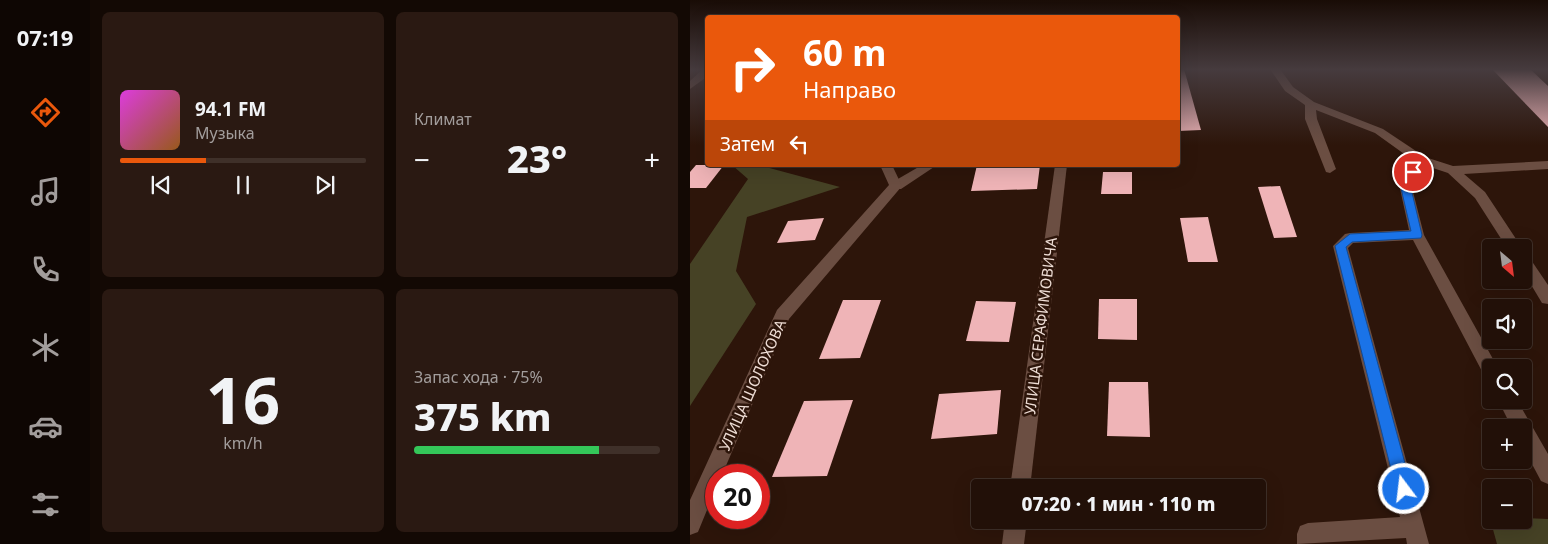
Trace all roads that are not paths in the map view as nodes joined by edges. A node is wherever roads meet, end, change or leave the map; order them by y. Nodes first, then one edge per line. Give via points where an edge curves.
1 (1297, 94) edge
2 (1310, 104) junction
3 (1421, 160) junction
4 (1548, 165) edge
5 (887, 167) edge
6 (928, 167) edge
7 (1061, 167) edge
8 (1330, 169) dead end
9 (1452, 170) junction
10 (896, 186) junction
11 (1417, 235) junction
12 (1509, 239) edge
13 (1532, 273) edge
14 (1548, 298) edge
15 (1484, 359) edge
16 (1532, 445) edge
17 (1548, 474) edge
18 (1021, 479) edge
19 (690, 524) edge
20 (1015, 529) edge
21 (1416, 535) edge
22 (1013, 544) edge
23 (1308, 544) edge

1 - 2 street
2 - 3 street via 1380,131
2 - 8 street via 1311,118
3 - 9 street
3 - 11 street via 1405,184
4 - 9 street
5 - 10 street
6 - 10 street, УЛИЦА ШОЛОХОВА
7 - 18 street, УЛИЦА СЕРАФИМОВИЧА
9 - 12 street via 1480,195
10 - 19 street, УЛИЦА ШОЛОХОВА via 783,315
11 - 15 street
11 - 21 street via 1350,238 1340,246
13 - 14 street
16 - 17 street
20 - 22 street
21 - 23 street via 1308,534

